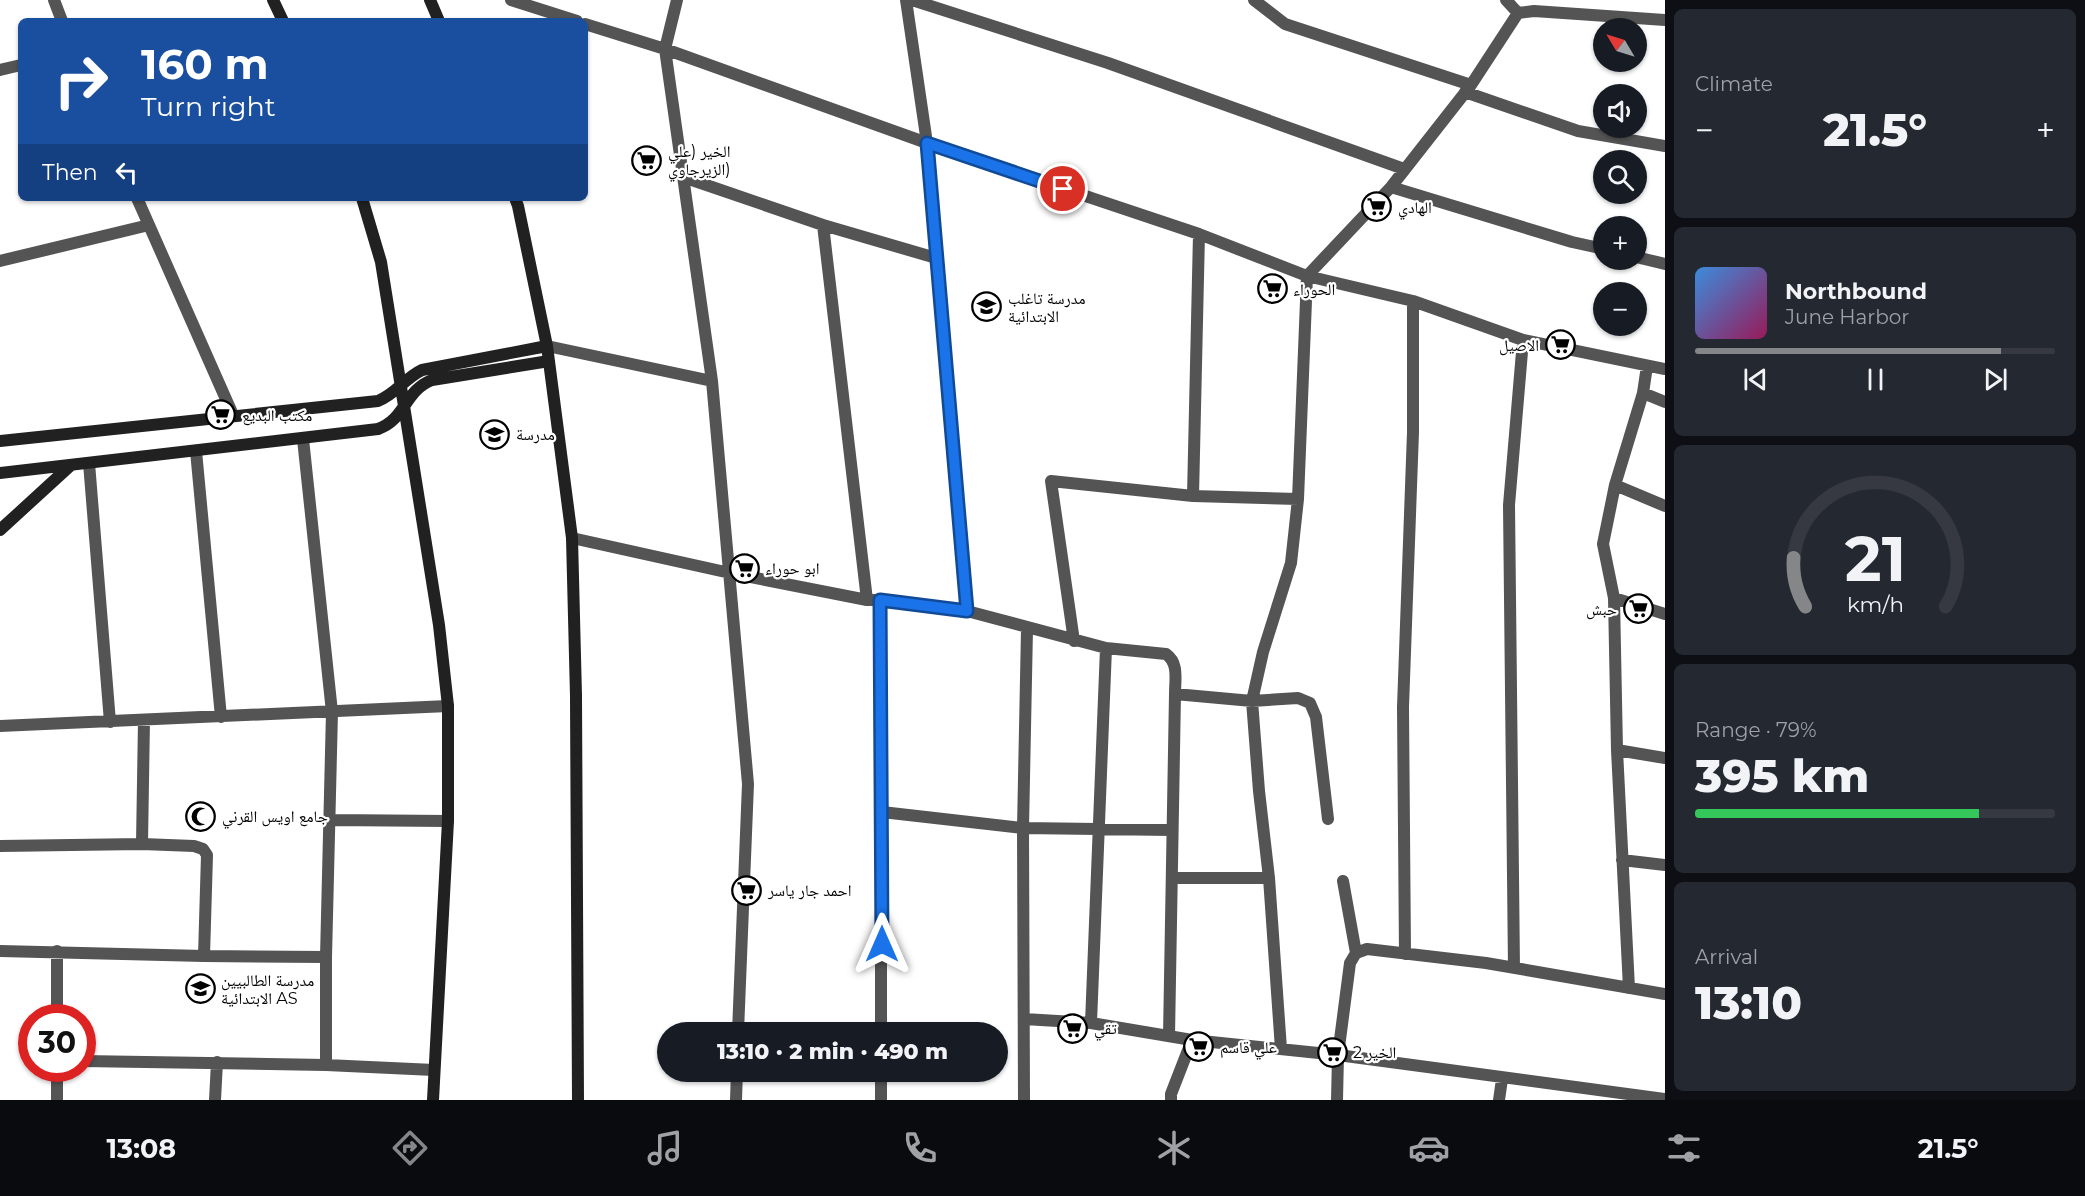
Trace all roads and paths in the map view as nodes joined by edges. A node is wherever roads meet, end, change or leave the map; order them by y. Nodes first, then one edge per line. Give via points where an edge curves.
1 (54, 0) edge
2 (273, 0) edge
3 (430, 0) edge
4 (511, 0) edge
5 (677, 0) edge
6 (906, 0) edge
7 (912, 0) edge
8 (1254, 0) edge
9 (1506, 0) edge
10 (1518, 13) junction
11 (61, 18) edge
12 (282, 18) edge
13 (438, 18) edge
14 (568, 18) edge
15 (1665, 20) edge
16 (588, 25) edge
17 (665, 49) junction
18 (18, 66) edge
19 (0, 70) edge
20 (1468, 88) junction
21 (927, 143) junction
22 (1665, 146) edge
23 (1404, 169) junction
24 (683, 177) junction
25 (1391, 187) junction
26 (138, 201) edge
27 (363, 201) edge
28 (516, 201) edge
29 (149, 225) junction
30 (824, 225) junction
31 (1199, 234) junction
32 (1593, 247) edge
33 (936, 258) junction
34 (1647, 260) edge
35 (0, 261) edge
36 (1665, 264) edge
37 (1308, 276) junction
38 (1413, 301) junction
39 (1523, 340) junction
40 (547, 346) junction
41 (549, 361) junction
42 (1647, 366) junction
43 (1665, 369) edge
44 (712, 381) junction
45 (401, 386) junction
46 (1643, 393) junction
47 (1665, 402) edge
48 (404, 405) junction
49 (233, 415) junction
50 (303, 439) junction
51 (0, 441) edge
52 (196, 451) junction
53 (89, 463) junction
54 (71, 465) junction
55 (0, 473) edge
56 (1615, 485) junction
57 (1193, 496) junction
58 (1298, 499) junction
59 (1665, 506) edge
60 (0, 530) edge
61 (572, 538) junction
62 (730, 573) junction
63 (1614, 598) junction
64 (867, 600) junction
65 (880, 600) junction
66 (967, 611) junction
67 (1665, 614) edge
68 (1027, 628) junction
69 (1074, 641) junction
70 (1106, 648) junction
71 (1175, 694) junction
72 (1252, 701) junction
73 (448, 706) junction
74 (332, 712) junction
75 (221, 717) junction
76 (144, 720) junction
77 (110, 722) junction
78 (0, 726) edge
79 (1617, 750) junction
80 (1665, 758) edge
81 (882, 812) junction
82 (1328, 819) dead end
83 (330, 820) junction
84 (448, 821) junction
85 (1023, 828) junction
86 (1098, 829) junction
87 (1172, 830) junction
88 (142, 844) junction
89 (0, 846) edge
90 (1622, 860) junction
91 (1665, 865) edge
92 (1173, 878) junction
93 (1269, 878) junction
94 (1343, 881) dead end
95 (0, 951) edge
96 (57, 951) junction
97 (1356, 953) junction
98 (1405, 954) junction
99 (204, 956) junction
100 (326, 957) junction
101 (1514, 968) junction
102 (1629, 988) junction
103 (1665, 994) edge
104 (57, 1004) edge
105 (1024, 1019) junction
106 (738, 1022) edge
107 (881, 1022) edge
108 (1091, 1023) junction
109 (1169, 1036) junction
110 (1192, 1040) junction
111 (1281, 1049) junction
112 (1338, 1055) junction
113 (96, 1061) edge
114 (217, 1062) junction
115 (326, 1065) junction
116 (434, 1070) junction
117 (1502, 1078) junction
118 (57, 1082) edge
119 (737, 1082) edge
120 (881, 1082) edge
121 (1665, 1099) edge
122 (57, 1100) edge
123 (215, 1100) edge
124 (433, 1100) edge
125 (578, 1100) edge
126 (736, 1100) edge
127 (881, 1100) edge
128 (1024, 1100) edge
129 (1171, 1100) edge
130 (1337, 1100) edge
131 (1499, 1100) edge

1 - 11 street
2 - 12 street
3 - 13 street
4 - 14 street
5 - 17 street
6 - 21 street
7 - 23 street via 1108,63
8 - 20 street via 1285,24
9 - 10 street
10 - 15 street
10 - 20 street
16 - 17 street
17 - 21 street
17 - 24 street
18 - 19 street
20 - 22 street via 1578,131
20 - 23 street
21 - 31 street
21 - 33 street
23 - 25 street
24 - 30 street
24 - 44 street
25 - 32 street
25 - 37 street
26 - 29 street
27 - 45 street via 381,262
28 - 40 street
29 - 35 street
29 - 49 street
30 - 33 street
30 - 64 street
31 - 37 street
31 - 57 street
33 - 66 street
34 - 36 street
37 - 38 street
37 - 58 street
38 - 39 street
38 - 98 street via 1413,432 1402,707
39 - 42 street
39 - 101 street via 1509,504
40 - 41 street
40 - 44 street
40 - 45 street via 430,367
41 - 48 street via 432,380 412,392
41 - 61 street
42 - 43 street
42 - 46 street
44 - 62 street
45 - 48 street
45 - 49 street via 378,401
46 - 47 street
46 - 56 street
48 - 50 street via 396,419 378,429
48 - 73 street
49 - 51 street
50 - 52 street
50 - 74 street
52 - 53 street
52 - 75 street
53 - 54 street
53 - 77 street
54 - 55 street
54 - 60 street
56 - 59 street
56 - 63 street via 1603,544
57 - 58 street
57 - 69 street via 1052,482
58 - 72 street via 1291,563
61 - 62 street
61 - 125 street
62 - 64 street
62 - 106 street via 748,784
63 - 67 street
63 - 79 street
64 - 65 street
65 - 66 street
65 - 81 street
66 - 68 street
68 - 69 street
68 - 85 street
69 - 70 street
70 - 71 street via 1166,654 1175,664
70 - 86 street
71 - 72 street
71 - 87 street
72 - 82 street via 1298,698 1313,707
72 - 93 street
73 - 74 street
73 - 84 street
74 - 75 street
74 - 83 street
75 - 76 street
76 - 77 street
76 - 88 street
77 - 78 street
79 - 80 street
79 - 90 street
81 - 85 street
81 - 107 street
83 - 84 street
83 - 100 street
84 - 116 street
85 - 86 street
85 - 105 street
86 - 87 street
86 - 108 street
87 - 92 street
88 - 89 street
88 - 99 street via 194,846 207,855
90 - 91 street
90 - 102 street
92 - 93 street
92 - 109 street
93 - 111 street
94 - 97 street
95 - 96 street
96 - 99 street
96 - 104 street
97 - 98 street via 1367,949
97 - 112 street via 1350,963
98 - 101 street
99 - 100 street
100 - 115 street
101 - 102 street
102 - 103 street
105 - 108 street
105 - 128 street
108 - 109 street
109 - 110 street
110 - 111 street
110 - 129 street
111 - 112 street
112 - 117 street
112 - 130 street
113 - 114 street
114 - 115 street
114 - 123 street
115 - 116 street
116 - 124 street
117 - 121 street
117 - 131 street
118 - 122 street
119 - 126 street
120 - 127 street

